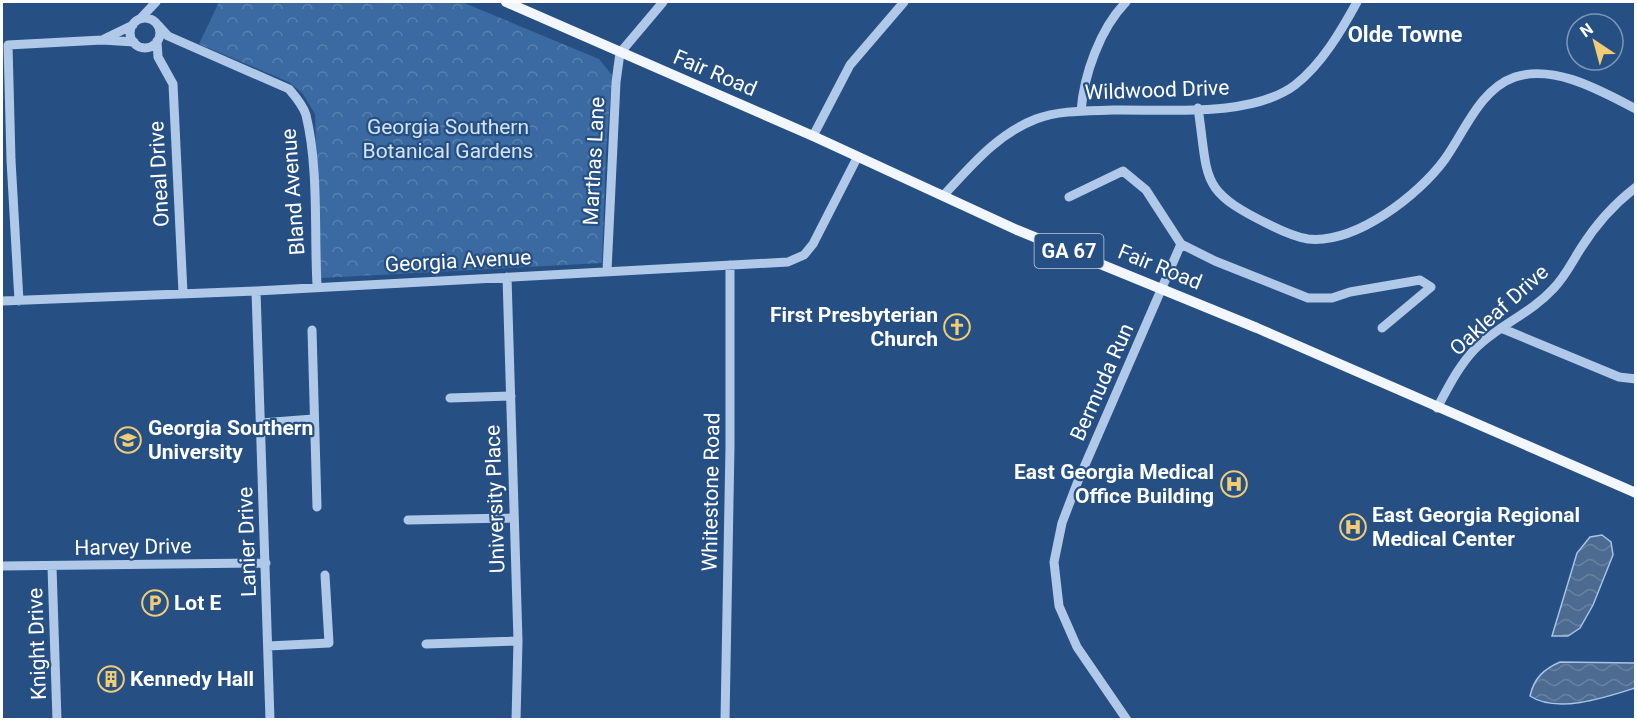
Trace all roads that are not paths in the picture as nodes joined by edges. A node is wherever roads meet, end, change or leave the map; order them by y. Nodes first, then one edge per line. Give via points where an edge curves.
1 (506, 2) edge
2 (663, 2) edge
3 (904, 2) edge
4 (1126, 2) edge
5 (1357, 2) edge
6 (155, 3) edge
7 (136, 22) junction
8 (156, 23) junction
9 (161, 39) junction
10 (102, 40) junction
11 (5, 43) edge
12 (138, 45) junction
13 (620, 53) junction
14 (158, 57) junction
15 (1198, 108) junction
16 (1635, 109) edge
17 (1081, 111) junction
18 (813, 136) junction
19 (857, 158) junction
20 (1635, 187) edge
21 (943, 196) junction
22 (1069, 197) dead end
23 (1181, 244) junction
24 (730, 265) junction
25 (607, 271) junction
26 (507, 277) junction
27 (317, 285) junction
28 (1163, 289) junction
29 (256, 291) junction
30 (183, 293) junction
31 (2, 301) edge
32 (19, 301) junction
33 (1382, 328) dead end
34 (1501, 328) junction
35 (312, 330) dead end
36 (1635, 379) edge
37 (511, 396) junction
38 (450, 398) dead end
39 (1437, 408) junction
40 (313, 419) junction
41 (261, 423) junction
42 (1635, 494) edge
43 (317, 507) dead end
44 (513, 518) junction
45 (408, 520) dead end
46 (266, 563) junction
47 (2, 566) edge
48 (52, 567) junction
49 (325, 575) dead end
50 (518, 641) junction
51 (426, 644) dead end
52 (268, 646) junction
53 (57, 720) edge
54 (270, 720) edge
55 (516, 720) edge
56 (724, 720) edge
57 (1127, 720) edge

1 - 13 main road, Fair Road / GA 67
2 - 13 street
3 - 18 street via 850,65
4 - 17 street via 1109,22 1083,92
5 - 15 street, Wildwood Drive via 1324,54 1294,85 1255,102
6 - 7 street
6 - 8 street
7 - 8 street
7 - 10 street
7 - 12 street via 130,34
8 - 9 street, Bland Avenue
9 - 12 street via 151,46
9 - 14 street, Oneal Drive
9 - 27 street, Bland Avenue via 289,88 299,101 306,114 315,193
10 - 11 street
10 - 12 street
11 - 32 street
12 - 14 street, Oneal Drive
13 - 18 main road, Fair Road / GA 67
13 - 25 street, Marthas Lane
14 - 30 street, Oneal Drive via 173,84
15 - 16 street via 1203,160 1217,191 1241,210 1286,233 1309,239 1353,231 1401,202 1428,180 1487,96 1514,78 1550,76 1587,84
15 - 17 street, Wildwood Drive
17 - 21 street, Wildwood Drive via 1038,118 1000,138
18 - 19 main road, Fair Road / GA 67
19 - 21 main road, Fair Road / GA 67
19 - 24 street, Georgia Avenue via 804,255 788,262
20 - 34 street, Oakleaf Drive via 1594,228 1554,289 1533,309
21 - 28 main road, Fair Road / GA 67
22 - 23 street via 1123,171 1146,190
23 - 28 street, Bermuda Run
23 - 33 street via 1308,298 1332,298 1420,280 1431,287
24 - 25 street, Georgia Avenue
24 - 56 street, Whitestone Road
25 - 26 street, Georgia Avenue
26 - 27 street, Georgia Avenue
26 - 37 street, University Place
27 - 29 street, Georgia Avenue
28 - 39 main road, Fair Road / GA 67
28 - 57 street, Bermuda Run via 1078,481 1062,523 1054,562 1059,606 1077,647
29 - 30 street, Georgia Avenue
29 - 41 street, Lanier Drive
30 - 32 street, Georgia Avenue
31 - 32 street, Georgia Avenue
34 - 36 street via 1619,377
34 - 39 street, Oakleaf Drive via 1474,350 1458,370
35 - 40 street
37 - 38 street
37 - 44 street, University Place
39 - 42 main road, Fair Road / GA 67
40 - 41 street
40 - 43 street
41 - 46 street, Lanier Drive
44 - 45 street
44 - 50 street, University Place
46 - 48 street, Harvey Drive
46 - 52 street, Lanier Drive
47 - 48 street, Harvey Drive
48 - 53 street, Knight Drive
49 - 52 street via 329,643
50 - 51 street
50 - 55 street, University Place
52 - 54 street, Lanier Drive

